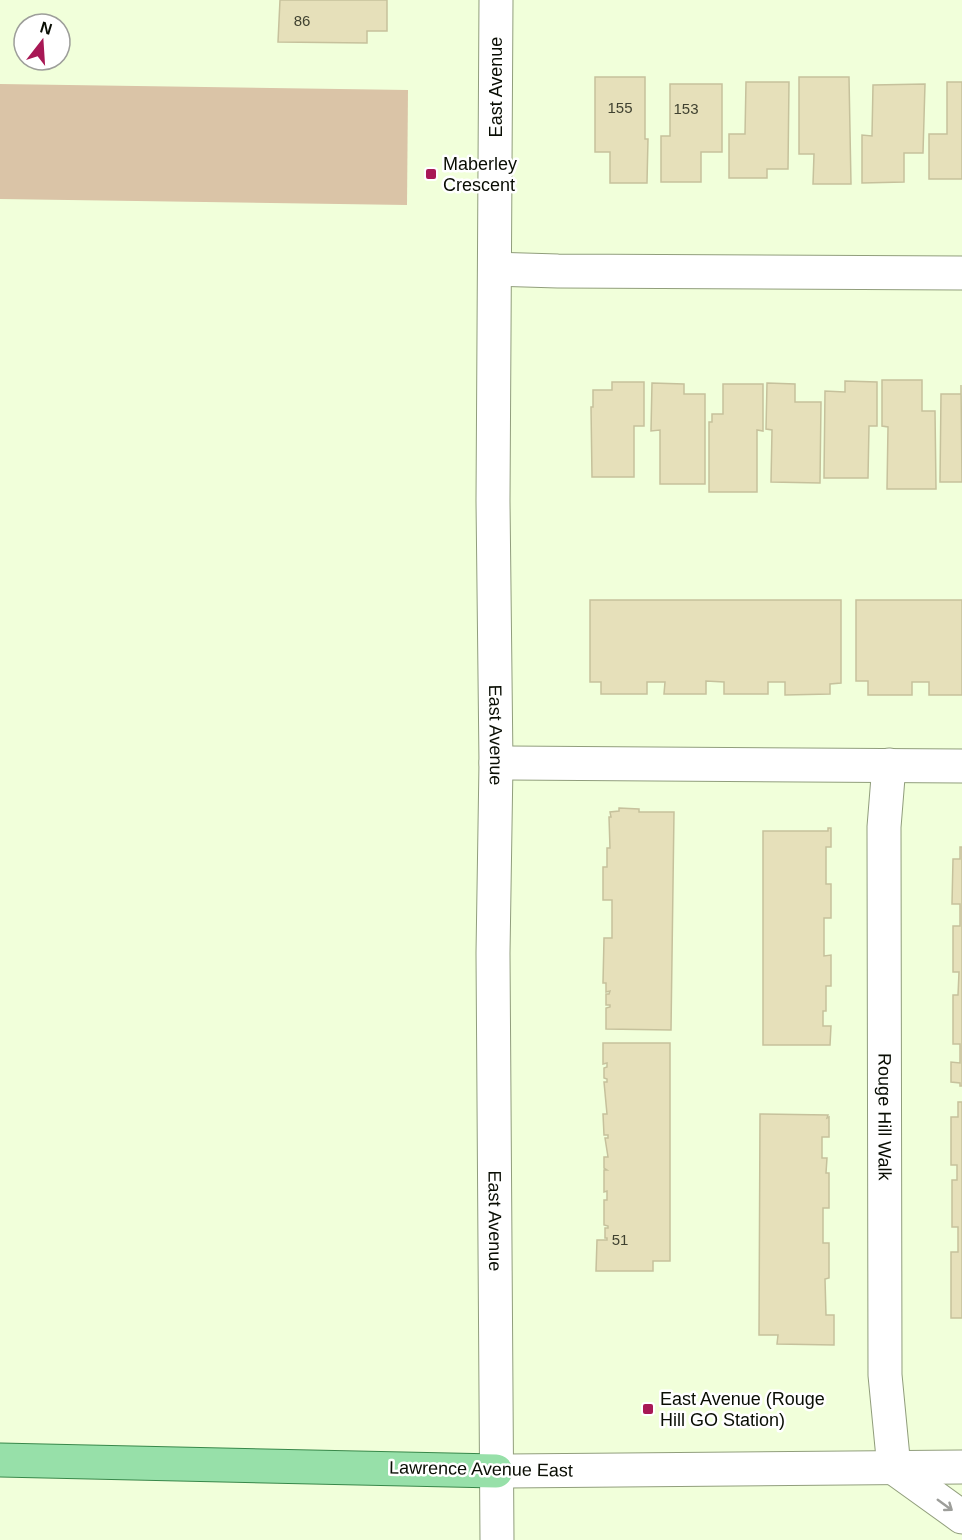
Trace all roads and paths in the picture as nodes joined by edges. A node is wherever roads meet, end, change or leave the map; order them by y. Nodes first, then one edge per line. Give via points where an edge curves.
1 (496, 0) edge
2 (495, 269) junction
3 (962, 273) edge
4 (496, 764) junction
5 (889, 765) junction
6 (962, 766) edge
7 (0, 1460) edge
8 (962, 1467) edge
9 (894, 1468) junction
10 (496, 1471) junction
11 (962, 1517) edge
12 (497, 1540) edge

1 - 2 street, East Avenue
2 - 3 street
2 - 4 street, East Avenue
4 - 5 street
4 - 10 street, East Avenue
5 - 6 street
5 - 9 street, Rouge Hill Walk via 884,827 885,1375
7 - 10 main road, Lawrence Avenue East
8 - 9 street, Lawrence Avenue East
9 - 10 street, Lawrence Avenue East
9 -> 11 street
10 - 12 street, East Avenue

